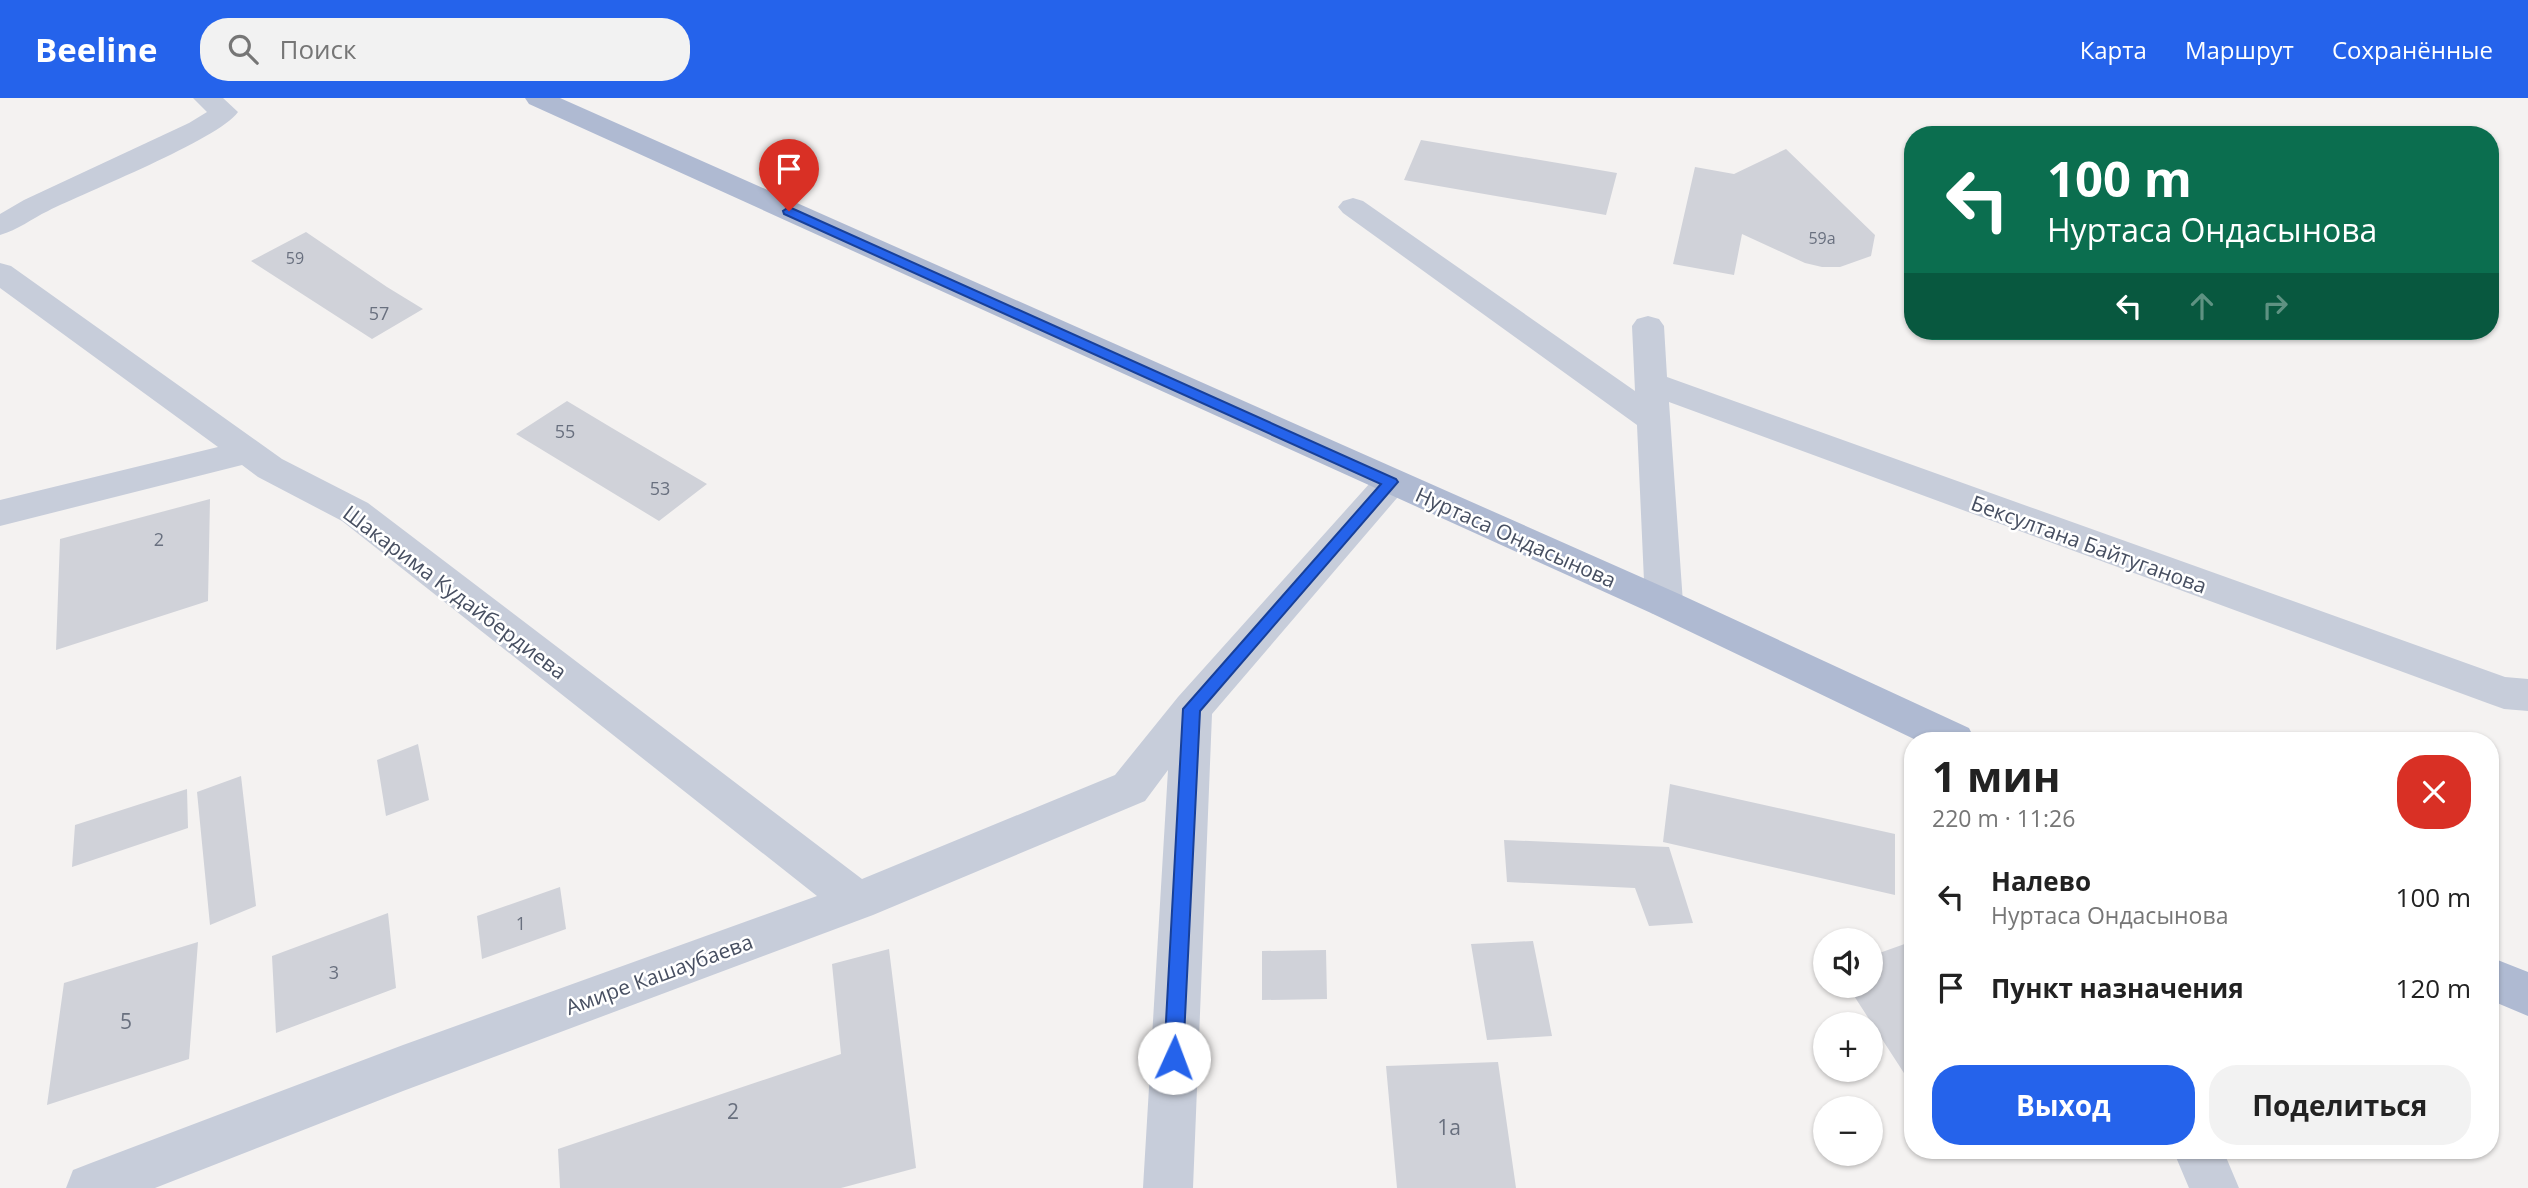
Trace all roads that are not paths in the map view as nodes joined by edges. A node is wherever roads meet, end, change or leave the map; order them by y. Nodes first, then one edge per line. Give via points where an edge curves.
1 (206, 98) edge
2 (538, 98) edge
3 (1353, 207) dead end
4 (0, 226) edge
5 (0, 273) edge
6 (1648, 326) dead end
7 (1652, 384) junction
8 (1655, 421) junction
9 (248, 452) junction
10 (1391, 482) junction
11 (0, 513) edge
12 (1664, 603) junction
13 (2528, 695) edge
14 (1192, 709) junction
15 (1938, 732) edge
16 (856, 901) junction
17 (2499, 982) edge
18 (2528, 994) edge
19 (2202, 1159) edge
20 (90, 1188) edge
21 (1168, 1188) edge
22 (2214, 1188) edge

1 - 4 street via 224,112 199,129
2 - 10 main road, Нуртаса Ондасынова
3 - 8 street
5 - 9 street, Шакарима Кудайбердиева
6 - 7 street
7 - 8 street
7 - 13 street, Бексултана Байтуганова via 2296,620 2504,693
8 - 12 street
9 - 11 street
9 - 16 street, Шакарима Кудайбердиева via 355,512
10 - 12 main road, Нуртаса Ондасынова
10 - 14 street, Амире Кашаубаева
12 - 15 main road, Нуртаса Ондасынова
14 - 16 street, Амире Кашаубаева via 1130,788
14 - 21 street
16 - 20 street, Амире Кашаубаева
17 - 18 main road
19 - 22 street

